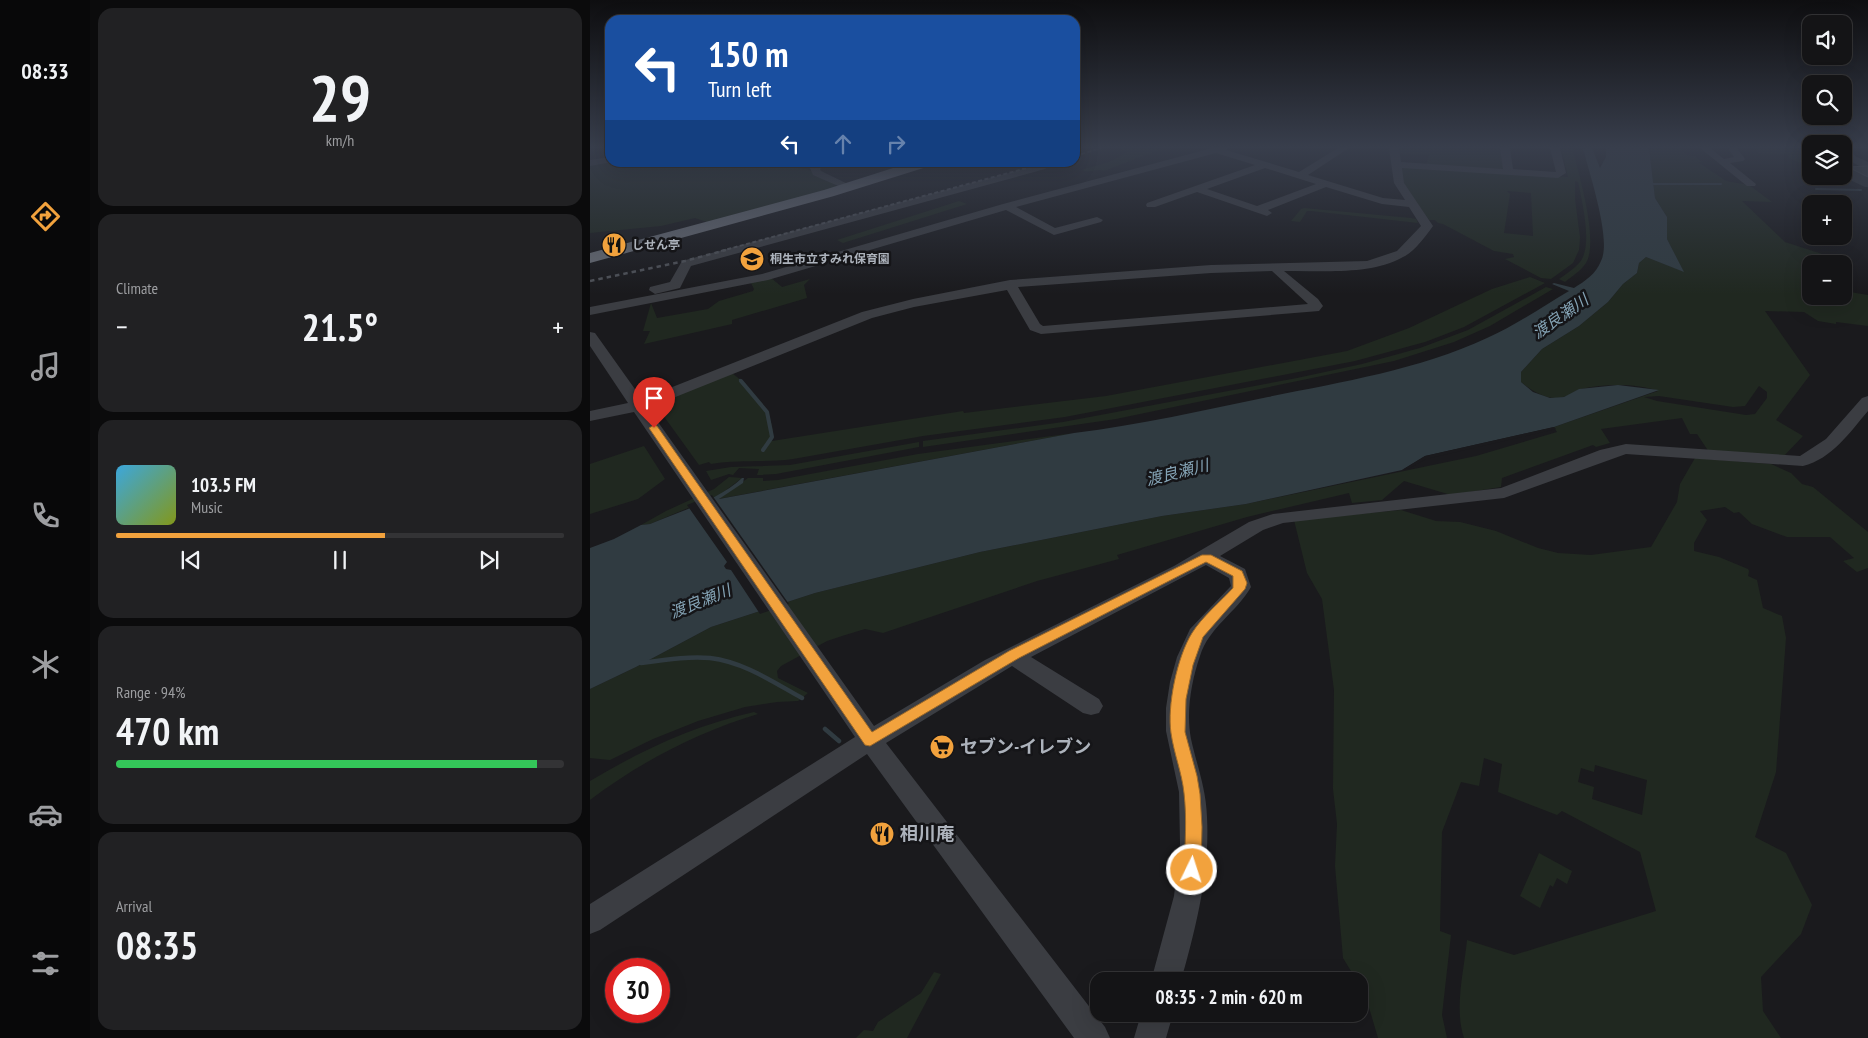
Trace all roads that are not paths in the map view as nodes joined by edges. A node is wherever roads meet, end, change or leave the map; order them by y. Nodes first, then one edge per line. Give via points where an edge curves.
1 (815, 196) edge
2 (937, 196) edge
3 (1042, 196) edge
4 (1176, 196) edge
5 (1218, 196) edge
6 (1297, 196) edge
7 (1367, 196) edge
8 (1407, 196) edge
9 (1412, 204) junction
10 (1151, 205) dead end
11 (1007, 206) junction
12 (1262, 212) joint
13 (1097, 220) dead end
14 (590, 258) edge
15 (1276, 267) junction
16 (1010, 284) junction
17 (617, 306) junction
18 (590, 311) edge
19 (590, 336) edge
20 (596, 355) edge
21 (1868, 401) edge
22 (638, 406) junction
23 (590, 416) edge
24 (1206, 557) junction
25 (1014, 655) junction
26 (1091, 706) dead end
27 (870, 740) junction
28 (590, 920) edge
29 (1168, 972) edge
30 (1155, 1022) edge
31 (1094, 1038) edge
32 (1150, 1038) edge

1 - 14 highway
2 - 17 street via 686,264 673,286 629,296 621,299
3 - 11 street
4 - 10 street
5 - 12 street
6 - 12 street
7 - 9 street
8 - 9 street
9 - 15 street via 1426,227 1405,250 1392,258 1361,265
11 - 13 street via 1054,232
11 - 17 street via 764,277
15 - 16 street
15 - 16 street via 1313,302 1314,308 1047,331 1035,327
16 - 22 street via 867,315
17 - 18 street
19 - 20 street
20 - 22 street
21 - 24 street via 1832,443 1803,461 1621,450 1501,493 1280,518 1256,526
22 - 23 street
22 - 27 street
24 - 25 street
24 - 29 street via 1238,574 1241,587 1198,635 1186,665 1179,699 1178,732 1192,794 1193,860 1188,898
25 - 26 street
25 - 27 street
27 - 28 street
27 - 31 street
30 - 32 street

